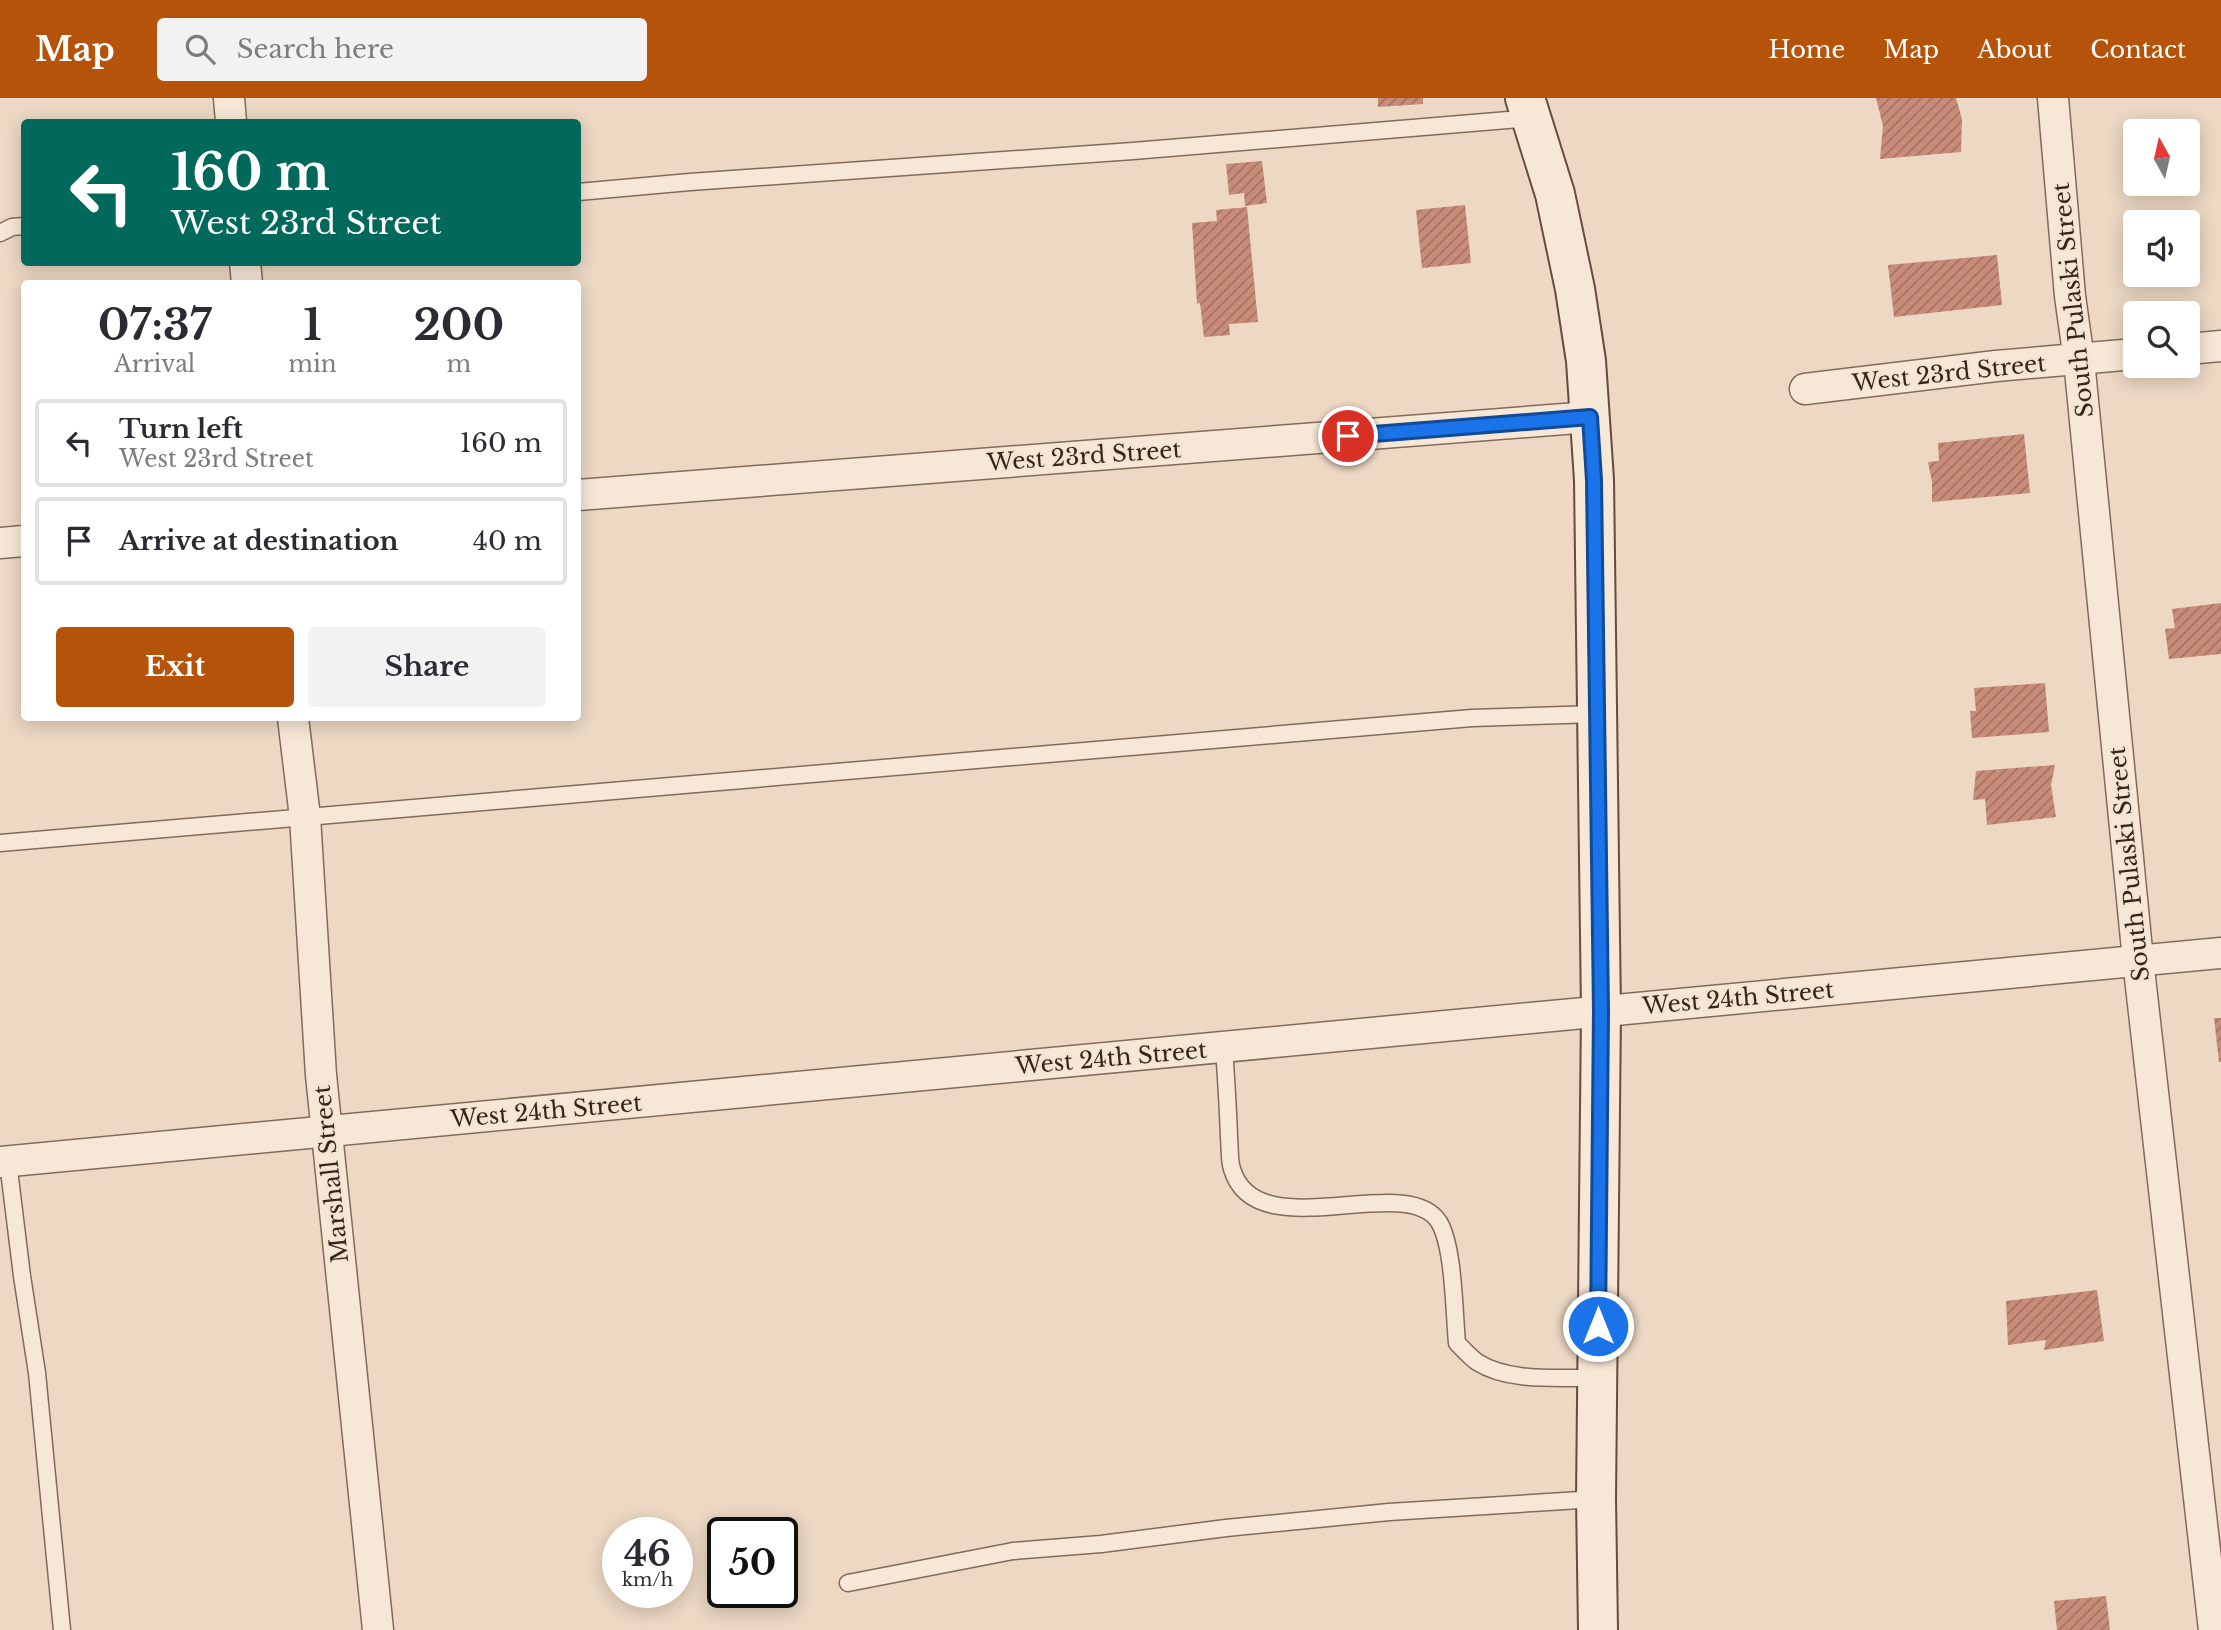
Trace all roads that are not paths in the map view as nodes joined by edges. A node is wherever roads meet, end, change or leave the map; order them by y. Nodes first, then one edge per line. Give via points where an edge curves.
1 (229, 98) edge
2 (2053, 98) edge
3 (1529, 108) edge
4 (231, 119) edge
5 (581, 192) edge
6 (21, 226) edge
7 (0, 233) edge
8 (2221, 346) edge
9 (2200, 348) edge
10 (2123, 355) edge
11 (2079, 360) junction
12 (1805, 389) dead end
13 (1590, 417) junction
14 (581, 495) edge
15 (21, 541) edge
16 (0, 543) edge
17 (1597, 714) junction
18 (293, 721) edge
19 (305, 817) junction
20 (0, 843) edge
21 (2221, 953) edge
22 (2138, 960) junction
23 (1601, 1011) junction
24 (1224, 1047) junction
25 (327, 1132) junction
26 (4, 1162) edge
27 (1598, 1378) junction
28 (1596, 1499) junction
29 (848, 1583) dead end
30 (62, 1630) edge
31 (378, 1630) edge
32 (1598, 1630) edge
33 (2214, 1630) edge

1 - 4 street
2 - 11 street, South Pulaski Street
3 - 5 lane via 1133,151
3 - 13 main road via 1555,194 1575,289
6 - 7 lane
8 - 9 street
10 - 11 street, West 23rd Street
11 - 12 street, West 23rd Street
11 - 22 street, South Pulaski Street
13 - 14 street, West 23rd Street
13 - 17 main road
15 - 16 street
17 - 19 lane via 1472,718
17 - 23 main road
18 - 19 street, Marshall Street
19 - 20 lane
19 - 25 street, Marshall Street
21 - 22 street, West 24th Street
22 - 23 street, West 24th Street
22 - 33 street, South Pulaski Street
23 - 24 street, West 24th Street
23 - 27 main road
24 - 25 street, West 24th Street
24 - 27 lane via 1231,1169 1244,1191 1265,1203 1298,1209 1402,1202 1425,1210 1438,1222 1448,1252 1457,1343 1477,1362 1494,1370 1519,1376
25 - 26 street, West 24th Street
25 - 31 street, Marshall Street
26 - 30 lane via 37,1373
27 - 28 main road
28 - 29 lane via 1389,1512 1013,1551
28 - 32 main road

